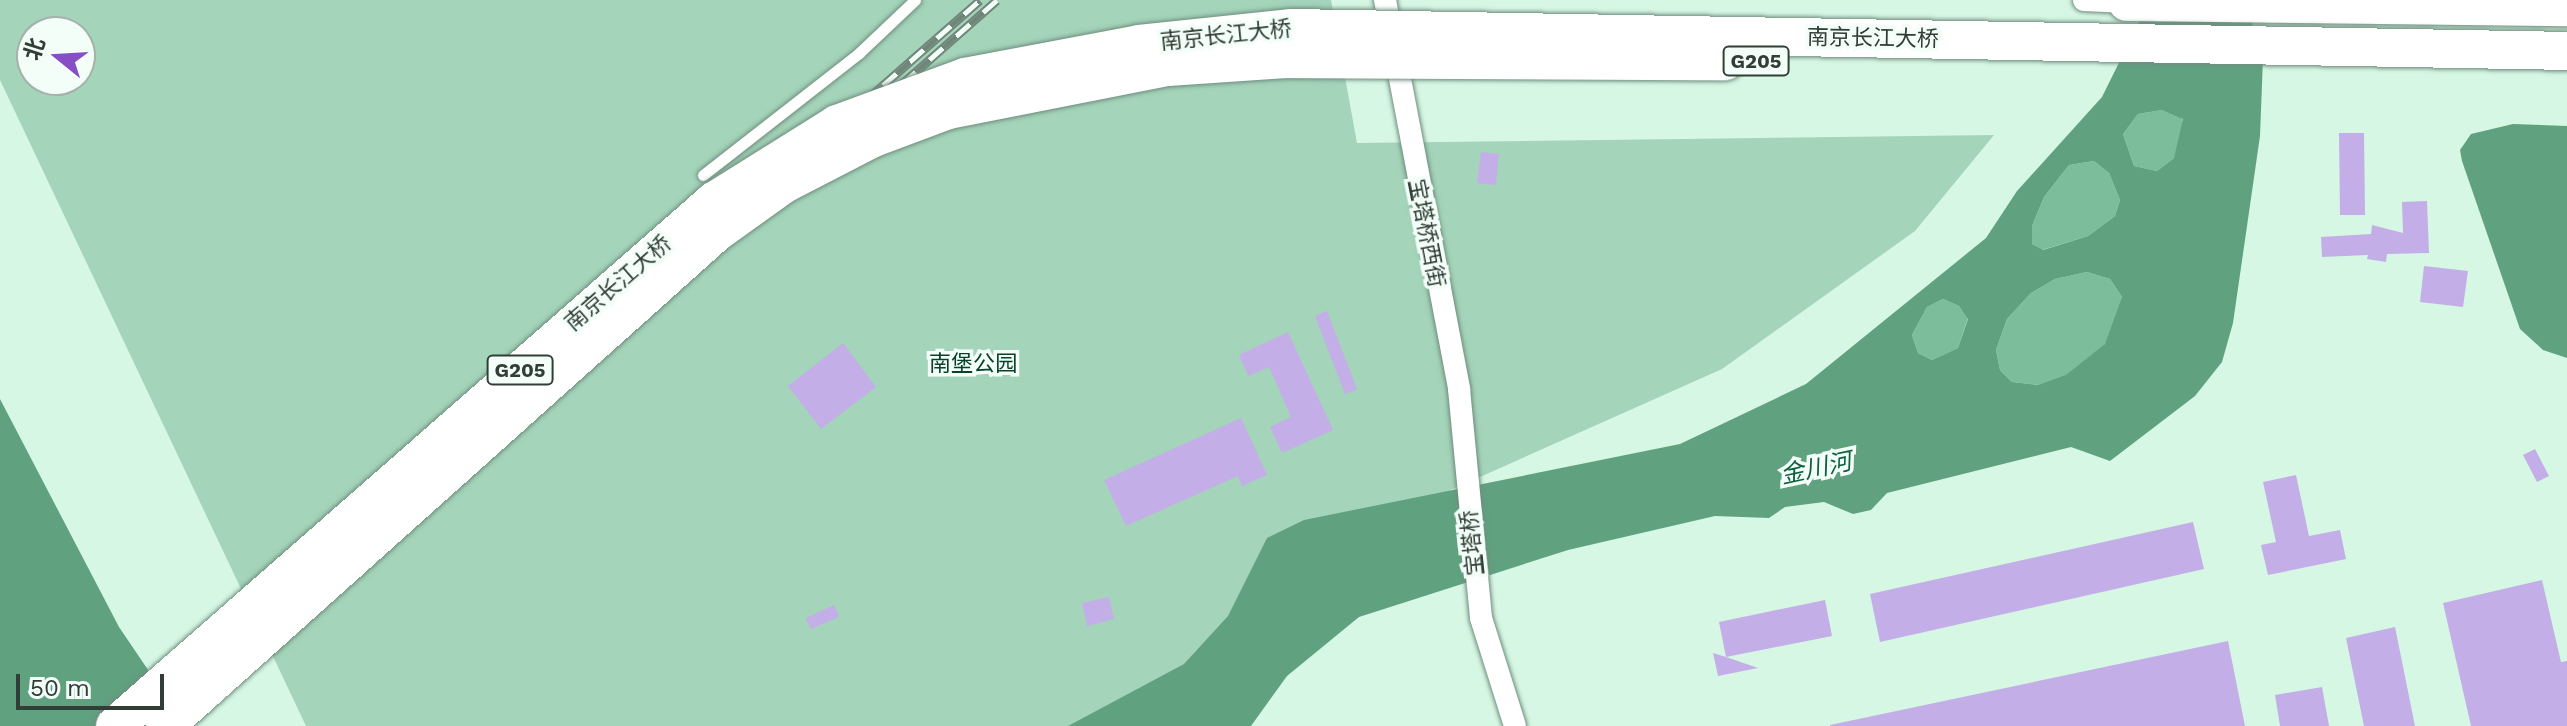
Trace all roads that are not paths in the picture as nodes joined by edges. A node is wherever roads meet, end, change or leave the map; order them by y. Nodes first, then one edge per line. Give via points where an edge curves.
1 (915, 0) edge
2 (1385, 0) edge
3 (2084, 0) edge
4 (2127, 2) edge
5 (2567, 7) edge
6 (2567, 51) edge
7 (2567, 75) edge
8 (703, 175) dead end
9 (1464, 467) joint
10 (115, 726) edge
11 (165, 726) edge
12 (1515, 726) edge

1 - 8 lane via 859,53
2 - 9 street, 宝塔桥西街 via 1459,389
3 - 4 street
4 - 5 highway
6 - 10 highway, 南京长江大桥 / G205, bridge via 1292,28 1139,44 965,77 837,124 714,201
7 - 11 highway, 南京长江大桥 / G205, bridge via 2049,63 1286,59 1168,67 948,110 871,139 797,178 717,232
9 - 12 street, 宝塔桥 via 1481,618

